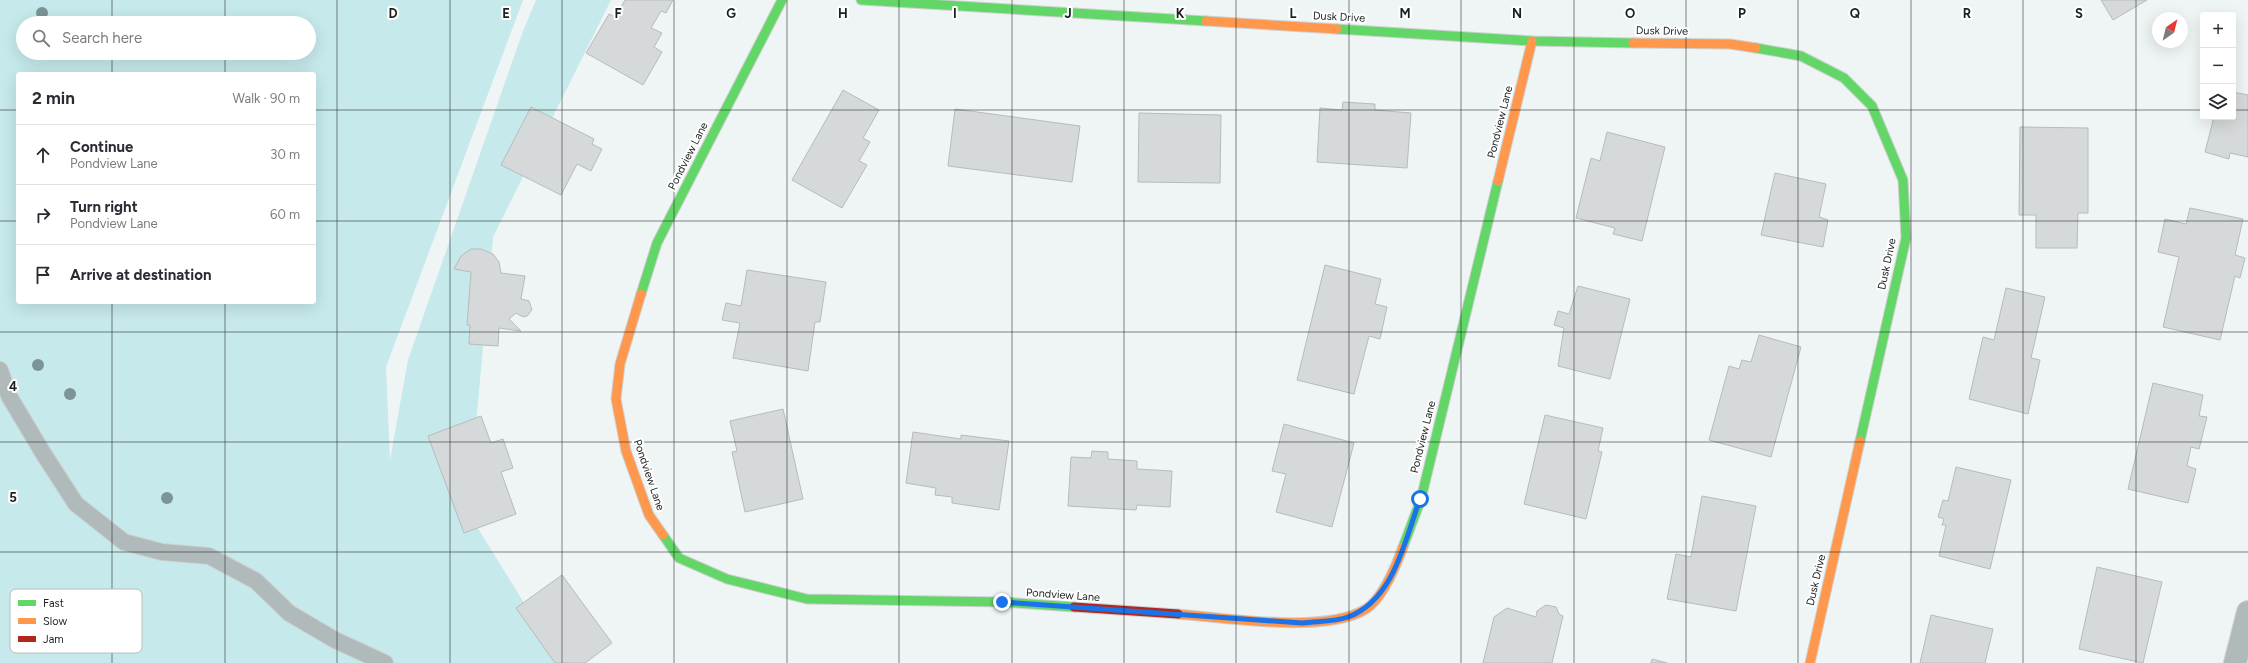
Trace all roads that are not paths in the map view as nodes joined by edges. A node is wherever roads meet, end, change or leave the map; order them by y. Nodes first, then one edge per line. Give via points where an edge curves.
1 (782, 0) edge
2 (861, 0) edge
3 (1532, 41) junction
4 (0, 370) edge
5 (2248, 612) edge
6 (385, 663) edge
7 (1810, 663) edge
8 (2235, 663) edge

1 - 3 street, Pondview Lane via 657,243 620,364 616,399 626,451 649,515 679,558 727,579 807,598 1002,602 1302,623 1346,618 1367,608 1392,577 1420,499
2 - 3 street, Dusk Drive
3 - 7 street, Dusk Drive via 1730,44 1802,56 1844,78 1872,106 1903,180 1906,238
4 - 6 lane via 9,396 76,504 124,542 162,552 209,556 256,581 289,613 335,640
5 - 8 street

